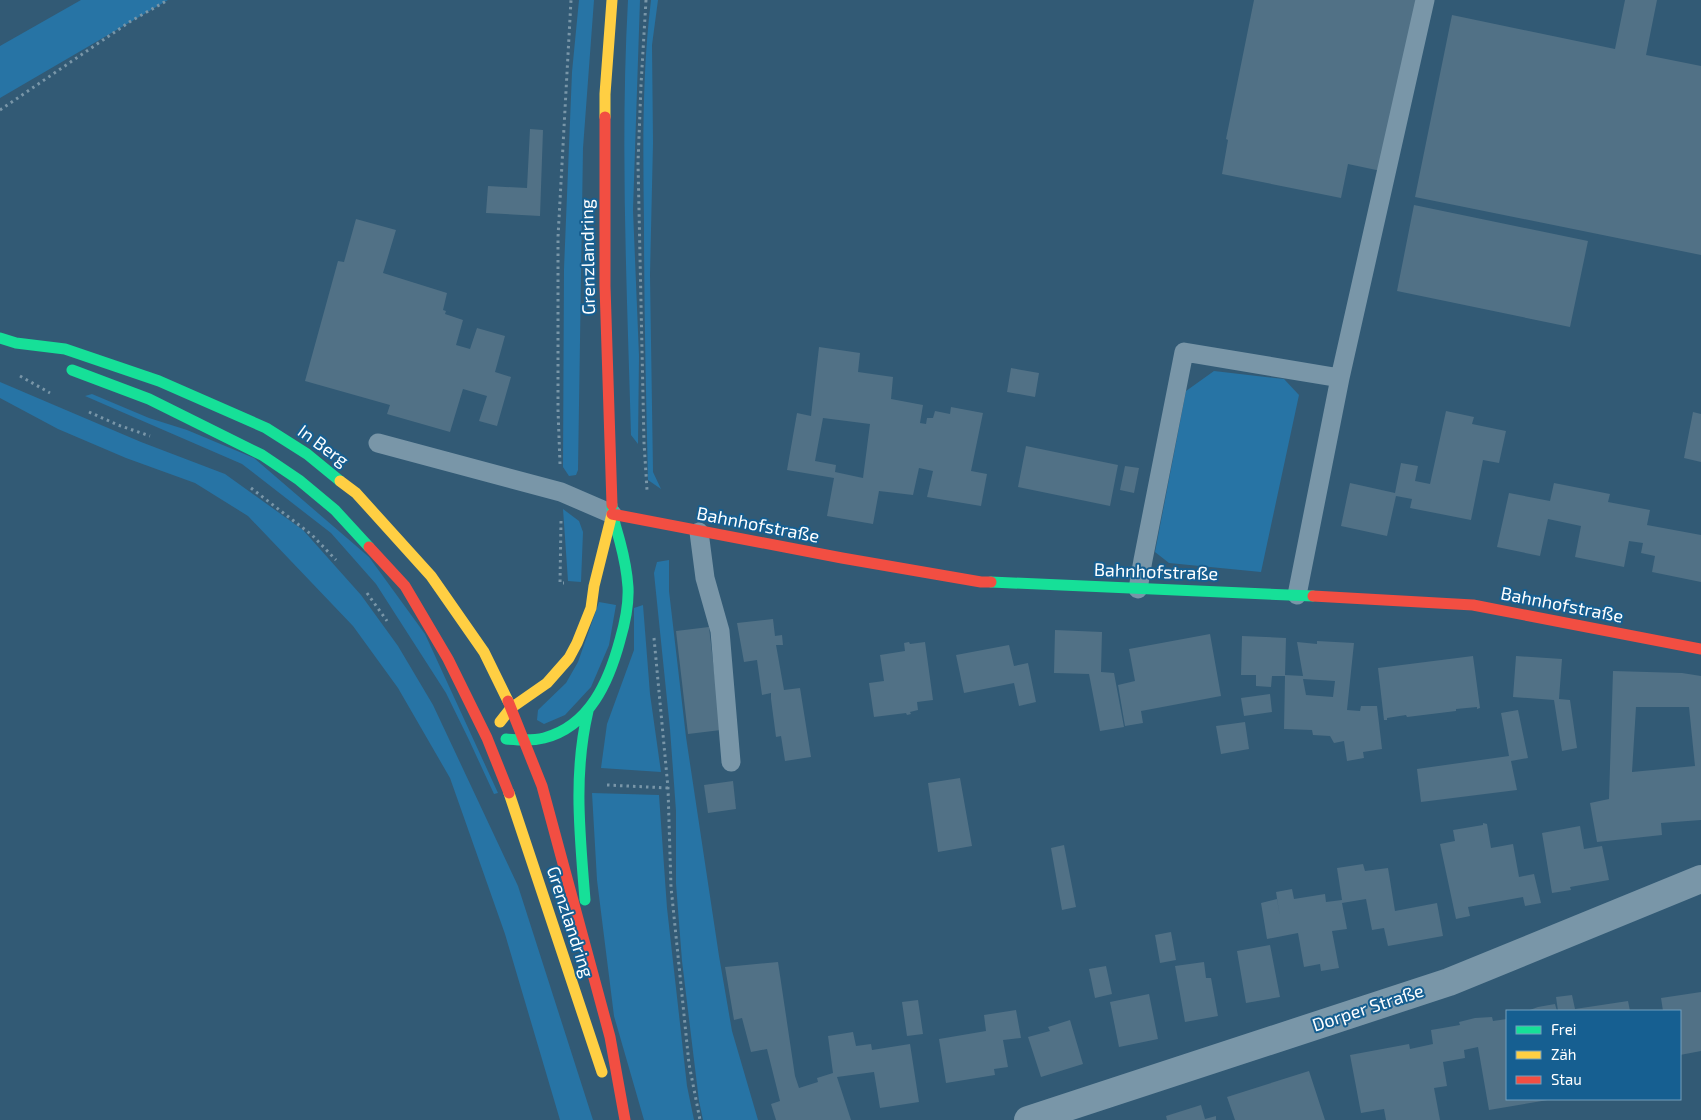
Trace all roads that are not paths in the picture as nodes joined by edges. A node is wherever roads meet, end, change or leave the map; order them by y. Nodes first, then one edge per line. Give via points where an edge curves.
1 (612, 0) edge
2 (1425, 0) edge
3 (0, 338) edge
4 (16, 343) junction
5 (40, 357) dead end
6 (57, 365) dead end
7 (1340, 378) junction
8 (378, 443) dead end
9 (612, 514) junction
10 (700, 532) junction
11 (1138, 589) junction
12 (1297, 595) junction
13 (1701, 650) edge
14 (512, 708) junction
15 (588, 711) junction
16 (487, 738) junction
17 (524, 741) junction
18 (731, 762) dead end
19 (1701, 879) edge
20 (589, 961) junction
21 (624, 1118) edge
22 (1028, 1120) edge

1 - 9 main road, Grenzlandring via 604,94 605,286
2 - 7 lane
3 - 4 main road, In Berg
4 - 5 main road, In Berg
4 - 14 main road, In Berg via 65,349 160,381 266,428 306,454 356,493 431,576 484,652
6 - 16 main road via 149,399 262,455 336,510 405,586 448,659
7 - 11 lane via 1184,352
7 - 12 lane
8 - 9 lane via 562,492
9 - 10 main road, Bahnhofstraße
9 - 14 main road, Grenzlandring via 591,608 577,643 569,658 547,683
9 - 15 main road, Grenzlandring via 623,548 628,590 626,617 613,668
10 - 11 main road, Bahnhofstraße via 981,582
10 - 18 lane via 705,578 720,631
11 - 12 main road, Bahnhofstraße
12 - 13 main road, Bahnhofstraße via 1473,605
14 - 16 main road, Grenzlandring
14 - 17 main road, Grenzlandring
15 - 17 main road, Grenzlandring via 568,728 546,738
15 - 20 main road via 576,783
16 - 17 main road, Grenzlandring
16 - 21 main road, Grenzlandring via 510,796 603,1075
17 - 20 main road, Grenzlandring via 542,786
19 - 22 street, Dorper Straße via 1449,982
20 - 21 main road, Grenzlandring via 610,1037

